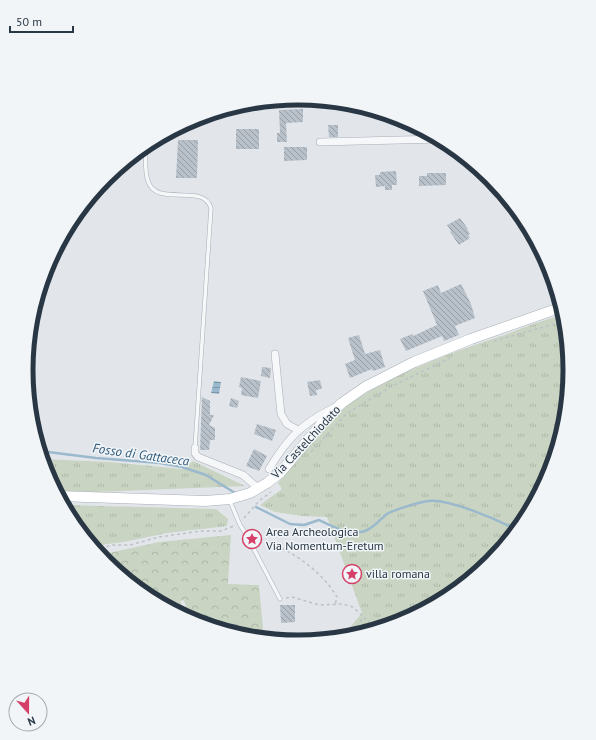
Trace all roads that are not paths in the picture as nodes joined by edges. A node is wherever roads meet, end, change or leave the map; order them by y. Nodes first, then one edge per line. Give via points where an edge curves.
1 (427, 139) edge
2 (320, 142) dead end
3 (146, 154) edge
4 (556, 309) edge
5 (275, 354) dead end
6 (342, 403) junction
7 (298, 430) junction
8 (195, 448) joint
9 (269, 469) dead end
10 (259, 489) junction
11 (66, 496) edge
12 (230, 500) junction
13 (280, 600) road end

1 - 2 street
3 - 8 lane via 146,173 152,189 164,193 202,196 208,200 211,208
4 - 6 street, Via Castelchiodato via 414,362 375,381
5 - 7 street via 281,414 287,424
6 - 7 street
6 - 10 street, Via Castelchiodato via 318,427 280,473
7 - 9 street via 284,445
8 - 10 street via 198,456 243,475
10 - 12 street, Via Castelchiodato
11 - 12 street, Via Castelchiodato
12 - 13 lane via 240,525

